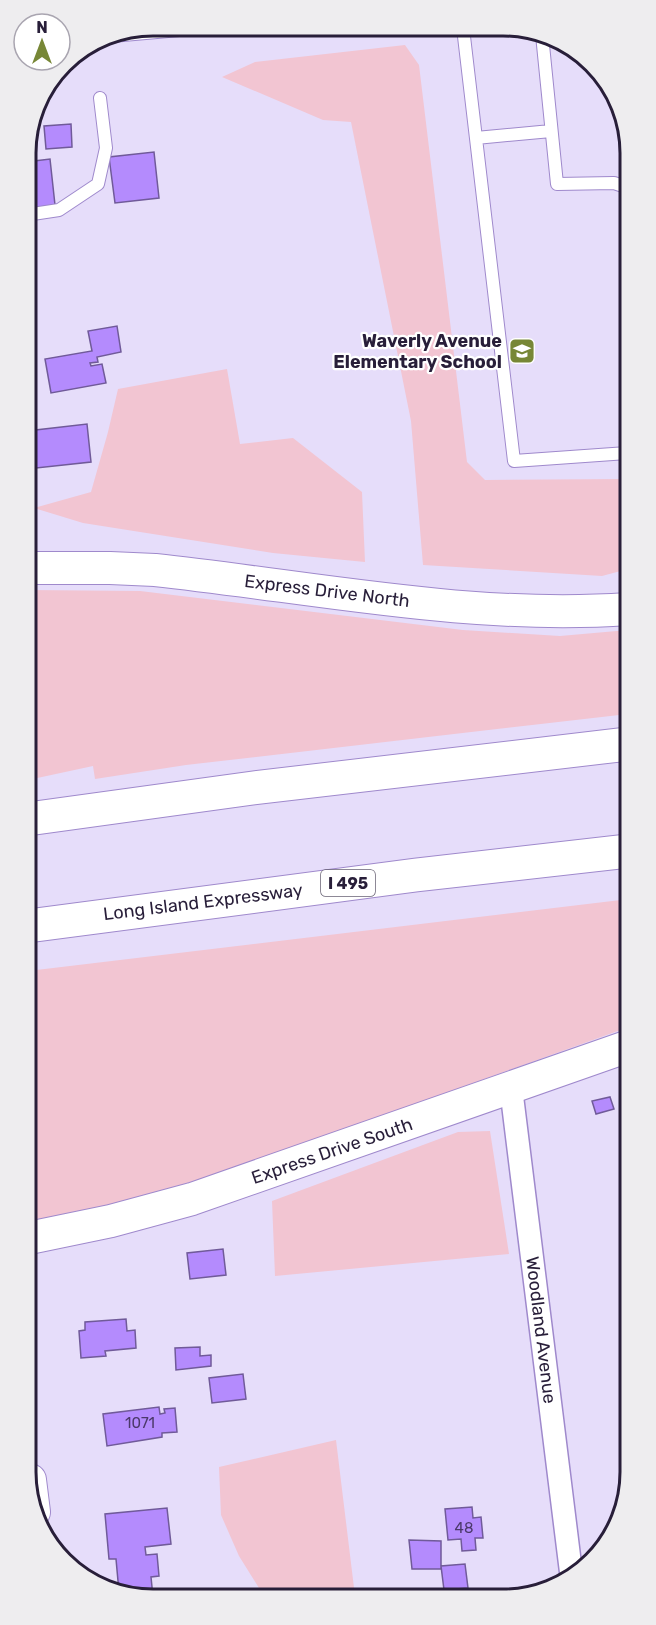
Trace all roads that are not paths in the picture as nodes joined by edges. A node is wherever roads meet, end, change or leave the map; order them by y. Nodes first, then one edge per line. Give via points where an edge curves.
1 (464, 36) edge
2 (543, 43) edge
3 (100, 98) dead end
4 (551, 131) junction
5 (476, 138) junction
6 (620, 185) edge
7 (36, 213) edge
8 (620, 453) edge
9 (36, 568) edge
10 (620, 609) edge
11 (620, 745) edge
12 (80, 811) junction
13 (36, 813) edge
14 (36, 818) edge
15 (620, 851) edge
16 (69, 920) junction
17 (36, 925) edge
18 (36, 928) edge
19 (620, 1049) edge
20 (511, 1088) junction
21 (36, 1237) edge
22 (570, 1567) edge

1 - 5 lane
2 - 4 lane
3 - 7 lane via 106,148 98,184 59,210
4 - 5 lane
4 - 6 lane via 557,184
5 - 8 lane via 514,461
9 - 10 main road, Express Drive North via 155,570 465,608 551,612
11 - 12 highway
12 - 13 highway
12 - 14 highway
15 - 16 highway, Long Island Expressway / I 495
16 - 17 highway, Long Island Expressway / I 495
16 - 18 highway
19 - 20 main road, Express Drive South
20 - 21 main road, Express Drive South via 192,1199
20 - 22 street, Woodland Avenue

